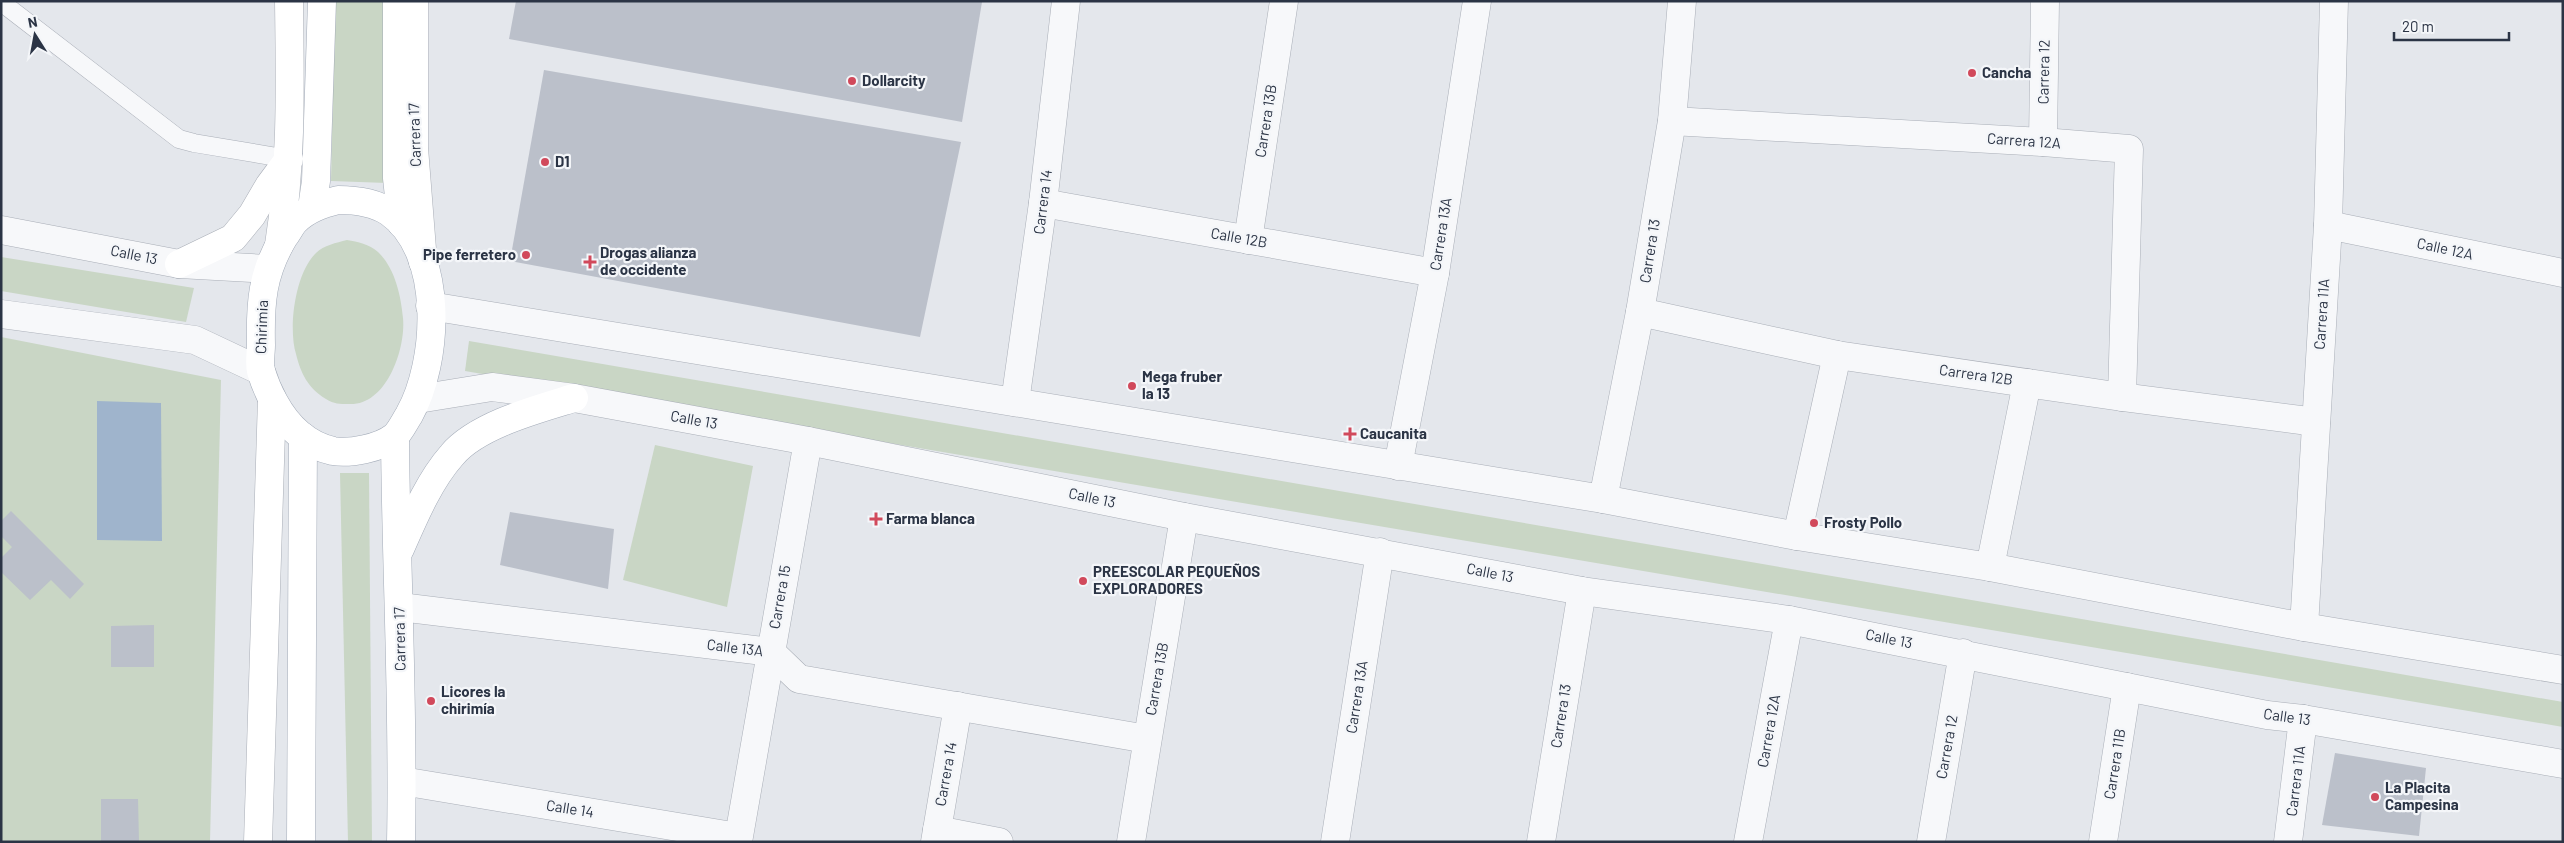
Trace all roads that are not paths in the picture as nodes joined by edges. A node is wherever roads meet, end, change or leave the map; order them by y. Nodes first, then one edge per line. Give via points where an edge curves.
1 (289, 1) edge
2 (322, 1) edge
3 (397, 1) edge
4 (414, 1) edge
5 (1066, 1) edge
6 (1284, 1) edge
7 (1477, 1) edge
8 (1682, 1) edge
9 (2045, 1) edge
10 (2334, 1) edge
11 (1, 2) edge
12 (1672, 121) junction
13 (2044, 142) junction
14 (289, 158) junction
15 (1044, 203) junction
16 (312, 208) junction
17 (402, 224) junction
18 (2328, 225) junction
19 (1, 230) edge
20 (1248, 240) junction
21 (273, 257) junction
22 (179, 264) junction
23 (424, 268) junction
24 (1435, 273) junction
25 (2563, 273) edge
26 (430, 306) junction
27 (1640, 312) junction
28 (1, 314) edge
29 (1837, 355) junction
30 (261, 371) junction
31 (2027, 383) junction
32 (2122, 397) junction
33 (574, 398) junction
34 (272, 399) junction
35 (418, 399) junction
36 (1014, 402) junction
37 (2316, 422) junction
38 (395, 436) junction
39 (303, 437) junction
40 (808, 441) junction
41 (1398, 466) junction
42 (1604, 500) junction
43 (1184, 517) junction
44 (1797, 536) junction
45 (1380, 552) junction
46 (396, 560) junction
47 (1990, 567) junction
48 (1582, 591) junction
49 (400, 607) junction
50 (1789, 620) junction
51 (2304, 627) junction
52 (771, 652) junction
53 (1963, 653) junction
54 (2563, 670) edge
55 (2127, 687) junction
56 (958, 706) junction
57 (2303, 720) junction
58 (1147, 739) junction
59 (2563, 764) edge
60 (402, 782) junction
61 (936, 836) edge
62 (738, 839) edge
63 (258, 842) edge
64 (301, 842) edge
65 (401, 842) edge
66 (998, 842) edge
67 (1131, 842) edge
68 (1335, 842) edge
69 (1541, 842) edge
70 (1748, 842) edge
71 (1931, 842) edge
72 (2103, 842) edge
73 (2288, 842) edge

1 - 14 main road
2 - 16 main road via 316,180
3 - 17 main road, Carrera 17 via 397,178
4 - 23 main road, Carrera 17 via 414,148
5 - 15 street, Carrera 14
6 - 20 street, Carrera 13B
7 - 24 street, Carrera 13A
8 - 12 street, Carrera 13
9 - 13 street, Carrera 12
10 - 18 street, Carrera 11A
11 - 14 lane via 179,139
12 - 13 street, Carrera 12A
12 - 27 street, Carrera 13
13 - 32 street, Carrera 12A via 2129,149
14 - 21 main road via 287,194
14 - 22 main road via 252,216 233,238
15 - 20 street, Calle 12B
15 - 36 street, Carrera 14
16 - 17 main road, Chirimia via 338,200 356,200 374,204
16 - 21 main road, Chirimia via 294,222
17 - 23 main road, Chirimia via 417,247
18 - 25 street, Calle 12A
18 - 37 street, Carrera 11A
19 - 22 street, Calle 13
20 - 24 street, Calle 12B
21 - 22 street, Calle 13
21 - 30 main road, Chirimia via 260,304
23 - 26 main road, Chirimia
24 - 41 street, Carrera 13A
26 - 35 main road, Chirimia via 430,348
26 - 36 street
27 - 29 street, Carrera 12B
27 - 42 street, Carrera 13
28 - 30 street via 195,340
29 - 31 street, Carrera 12B
29 - 44 street
30 - 34 main road, Chirimia
31 - 32 street, Carrera 12B
31 - 47 street
32 - 37 street, Carrera 12B
33 - 35 street, Calle 13 via 492,387
33 - 40 street, Calle 13
33 - 46 main road via 517,415 480,434 453,454 420,503
34 - 39 main road, Chirimia via 285,422
34 - 63 main road
35 - 38 main road, Chirimia
36 - 41 street
37 - 51 street, Carrera 11A
38 - 39 main road, Chirimia via 364,450 341,452 320,448
38 - 46 main road, Carrera 17
39 - 64 main road
40 - 43 street, Calle 13
40 - 52 street, Carrera 15
41 - 42 street
42 - 44 street
43 - 45 street, Calle 13
43 - 58 street, Carrera 13B
44 - 47 street
45 - 48 street, Calle 13
45 - 68 street, Carrera 13A
46 - 49 main road, Carrera 17
47 - 51 street
48 - 50 street, Calle 13
48 - 69 street, Carrera 13
49 - 52 street, Calle 13A
49 - 60 main road, Carrera 17
50 - 53 street, Calle 13
50 - 70 street, Carrera 12A
51 - 54 street
52 - 56 street, Calle 13A via 799,679
52 - 62 street, Carrera 15
53 - 55 street, Calle 13
53 - 71 street, Carrera 12
55 - 57 street, Calle 13
55 - 72 street, Carrera 11B
56 - 58 street, Calle 13A
56 - 61 street, Carrera 14
57 - 59 street, Calle 13
57 - 73 street, Carrera 11A
58 - 67 street, Carrera 13B
60 - 62 street, Calle 14
60 - 65 main road, Carrera 17
61 - 66 street

